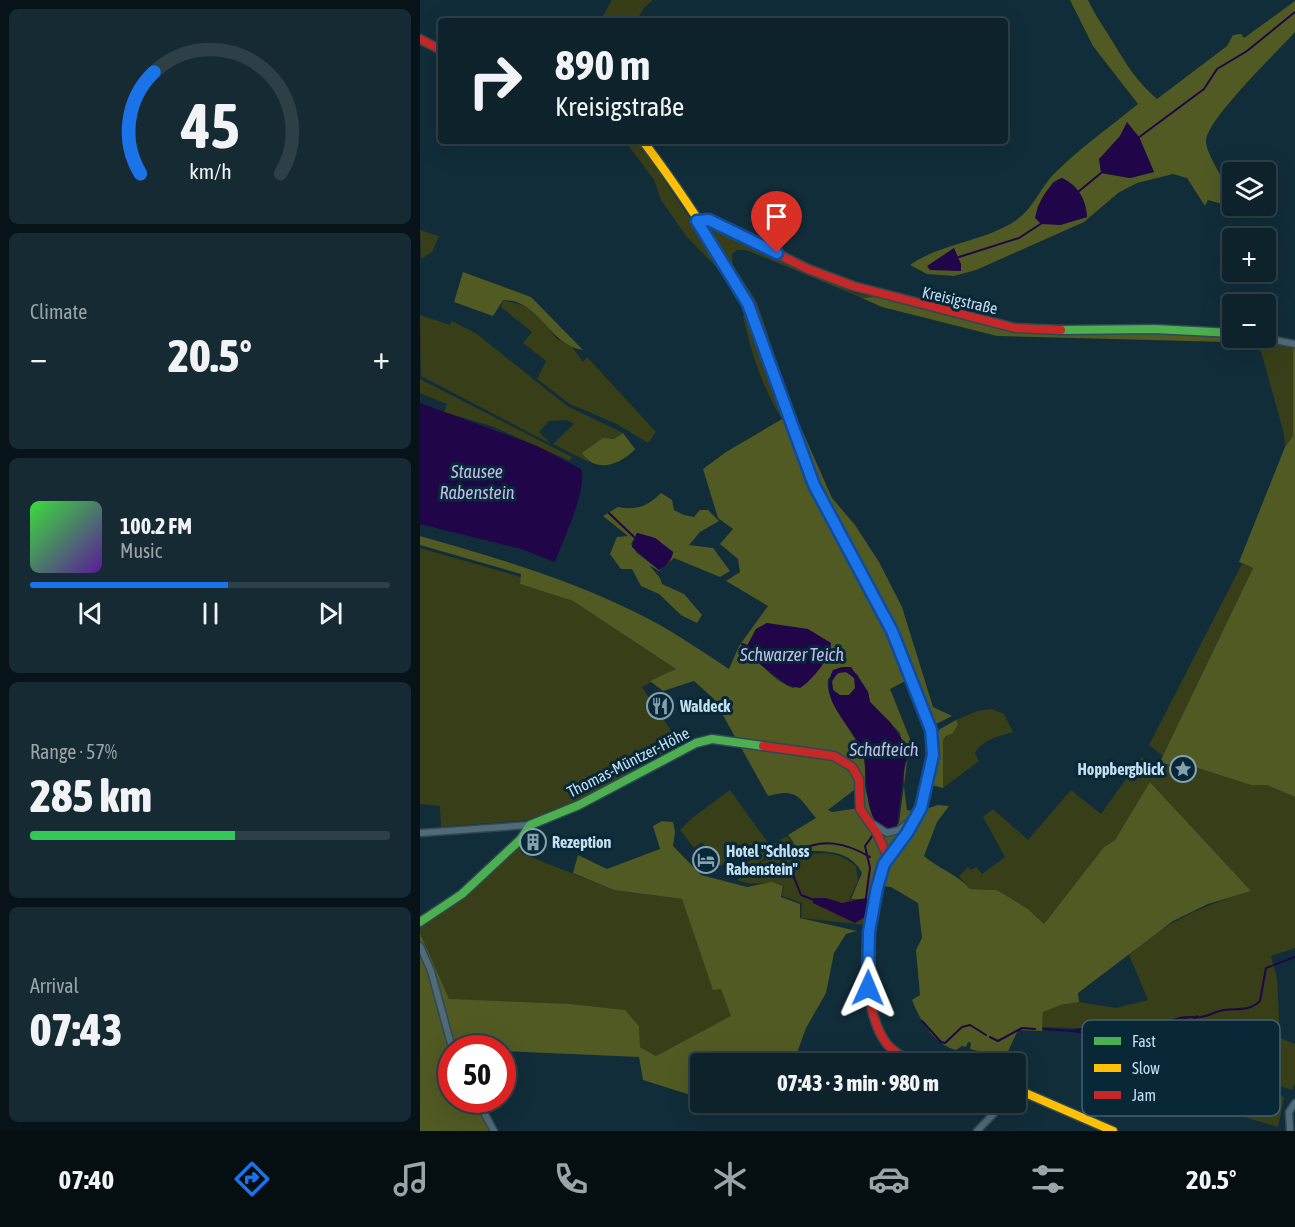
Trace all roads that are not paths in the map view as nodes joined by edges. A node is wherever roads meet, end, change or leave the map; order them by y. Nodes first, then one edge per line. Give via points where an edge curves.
1 (420, 39) edge
2 (438, 48) edge
3 (645, 144) edge
4 (697, 221) junction
5 (1222, 332) edge
6 (1276, 340) edge
7 (1295, 344) edge
8 (918, 814) junction
9 (871, 823) junction
10 (530, 825) junction
11 (420, 833) edge
12 (888, 858) junction
13 (420, 922) edge
14 (420, 946) edge
15 (448, 1035) edge
16 (895, 1053) edge
17 (1026, 1094) edge
18 (1295, 1102) edge
19 (484, 1113) edge
20 (994, 1113) edge
21 (494, 1131) edge
22 (976, 1131) edge
23 (1113, 1131) edge
24 (1290, 1131) edge

1 - 2 main road
3 - 4 main road
4 - 5 main road, Kreisigstraße via 709,220 808,269 853,286 982,321 1051,330
4 - 8 main road via 748,304 814,485 892,631 917,691 931,730 933,755
6 - 7 street
8 - 9 street via 894,832 887,833
8 - 12 main road
9 - 10 main road, Thomas-Müntzer-Höhe via 860,809 859,779 844,760 712,739 696,743 579,805
9 - 12 main road, Thomas-Müntzer-Höhe
10 - 11 street, Thomas-Müntzer-Höhe
10 - 13 main road, Thomas-Müntzer-Höhe via 521,839 462,894
12 - 16 main road via 877,888 869,932 870,999 882,1035
14 - 15 street
17 - 23 main road
18 - 24 street via 1290,1112
19 - 21 street
20 - 22 street

